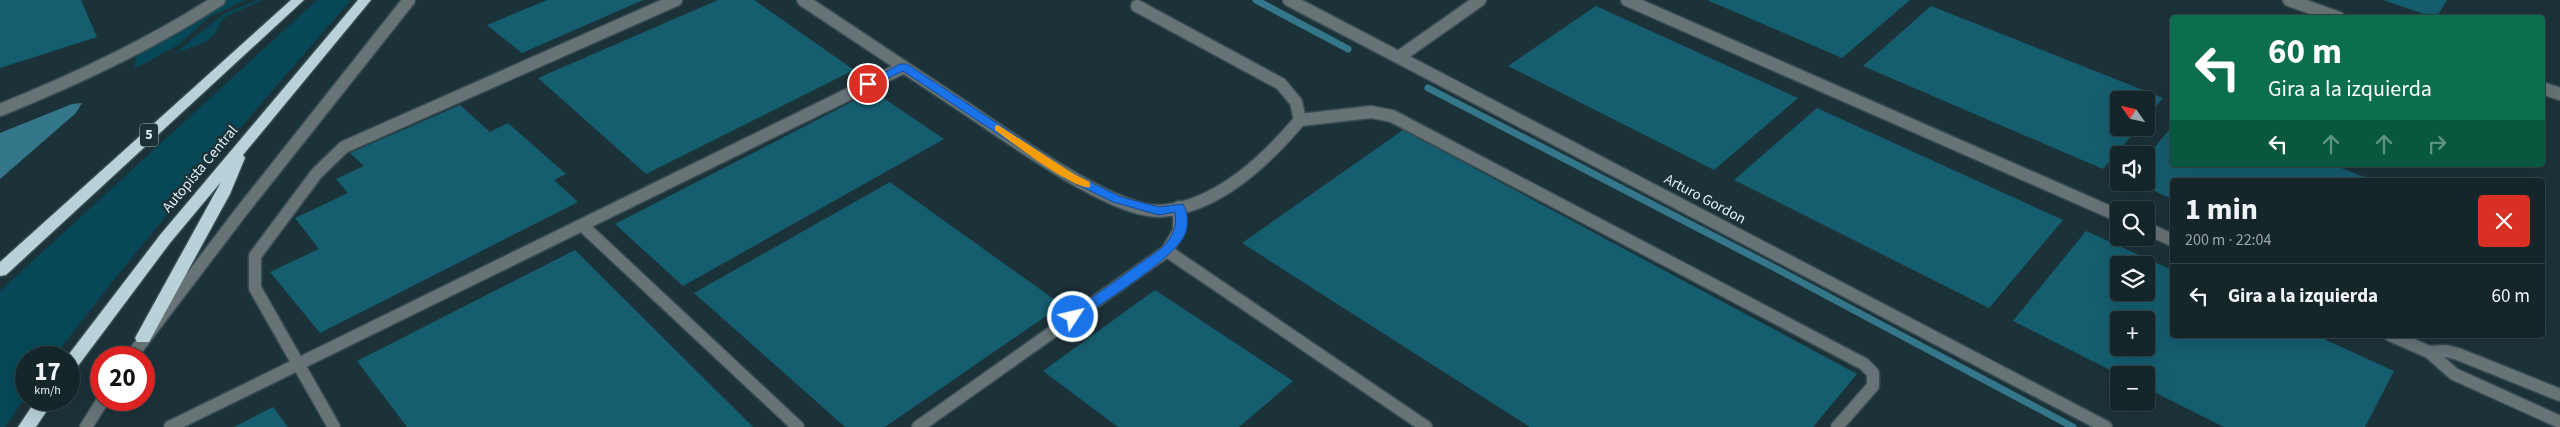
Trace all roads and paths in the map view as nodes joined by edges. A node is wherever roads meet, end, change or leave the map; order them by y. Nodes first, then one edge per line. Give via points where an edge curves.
1 (219, 0) edge
2 (298, 0) edge
3 (365, 0) edge
4 (409, 0) edge
5 (676, 0) edge
6 (803, 0) edge
7 (1289, 0) edge
8 (1480, 0) edge
9 (1627, 0) edge
10 (2289, 0) edge
11 (1137, 6) dead end
12 (2331, 15) edge
13 (1399, 57) junction
14 (904, 66) junction
15 (2545, 89) edge
16 (2560, 94) edge
17 (0, 110) edge
18 (1300, 120) junction
19 (239, 152) junction
20 (1179, 207) junction
21 (2110, 212) edge
22 (582, 225) junction
23 (2155, 232) edge
24 (2170, 239) edge
25 (1167, 251) junction
26 (0, 271) edge
27 (143, 338) junction
28 (2397, 338) edge
29 (138, 346) edge
30 (80, 351) edge
31 (2429, 352) junction
32 (297, 365) junction
33 (2560, 395) edge
34 (38, 411) edge
35 (96, 411) edge
36 (2560, 422) edge
37 (27, 427) edge
38 (86, 427) edge
39 (170, 427) edge
40 (334, 427) edge
41 (798, 427) edge
42 (918, 427) edge
43 (1426, 427) edge
44 (1837, 427) edge
45 (2106, 427) edge

1 - 17 street via 119,58
2 - 26 highway, 5
3 - 19 highway, Autopista Central
4 - 27 street
5 - 32 street via 344,147 317,173 255,256 255,288
6 - 14 street
7 - 13 street, Arturo Gordon
8 - 13 street
9 - 21 street
10 - 12 street
11 - 18 street via 1281,84 1296,102
13 - 45 street, Arturo Gordon
14 - 20 street via 1070,177 1117,200 1159,211
14 - 22 street
15 - 16 street
18 - 20 street via 1276,148 1233,184 1198,204
18 - 44 street via 1371,112 1392,116 1864,364 1873,373 1873,386
19 - 27 highway via 223,194
19 - 30 highway, Autopista Central via 165,239
20 - 25 street via 1180,235
22 - 32 street
22 - 41 street
23 - 24 street
25 - 42 street
25 - 43 street
27 - 29 street
28 - 31 street
31 - 33 street via 2458,354
31 - 36 street via 2454,374
32 - 39 street
32 - 40 street
34 - 37 highway
35 - 38 street

